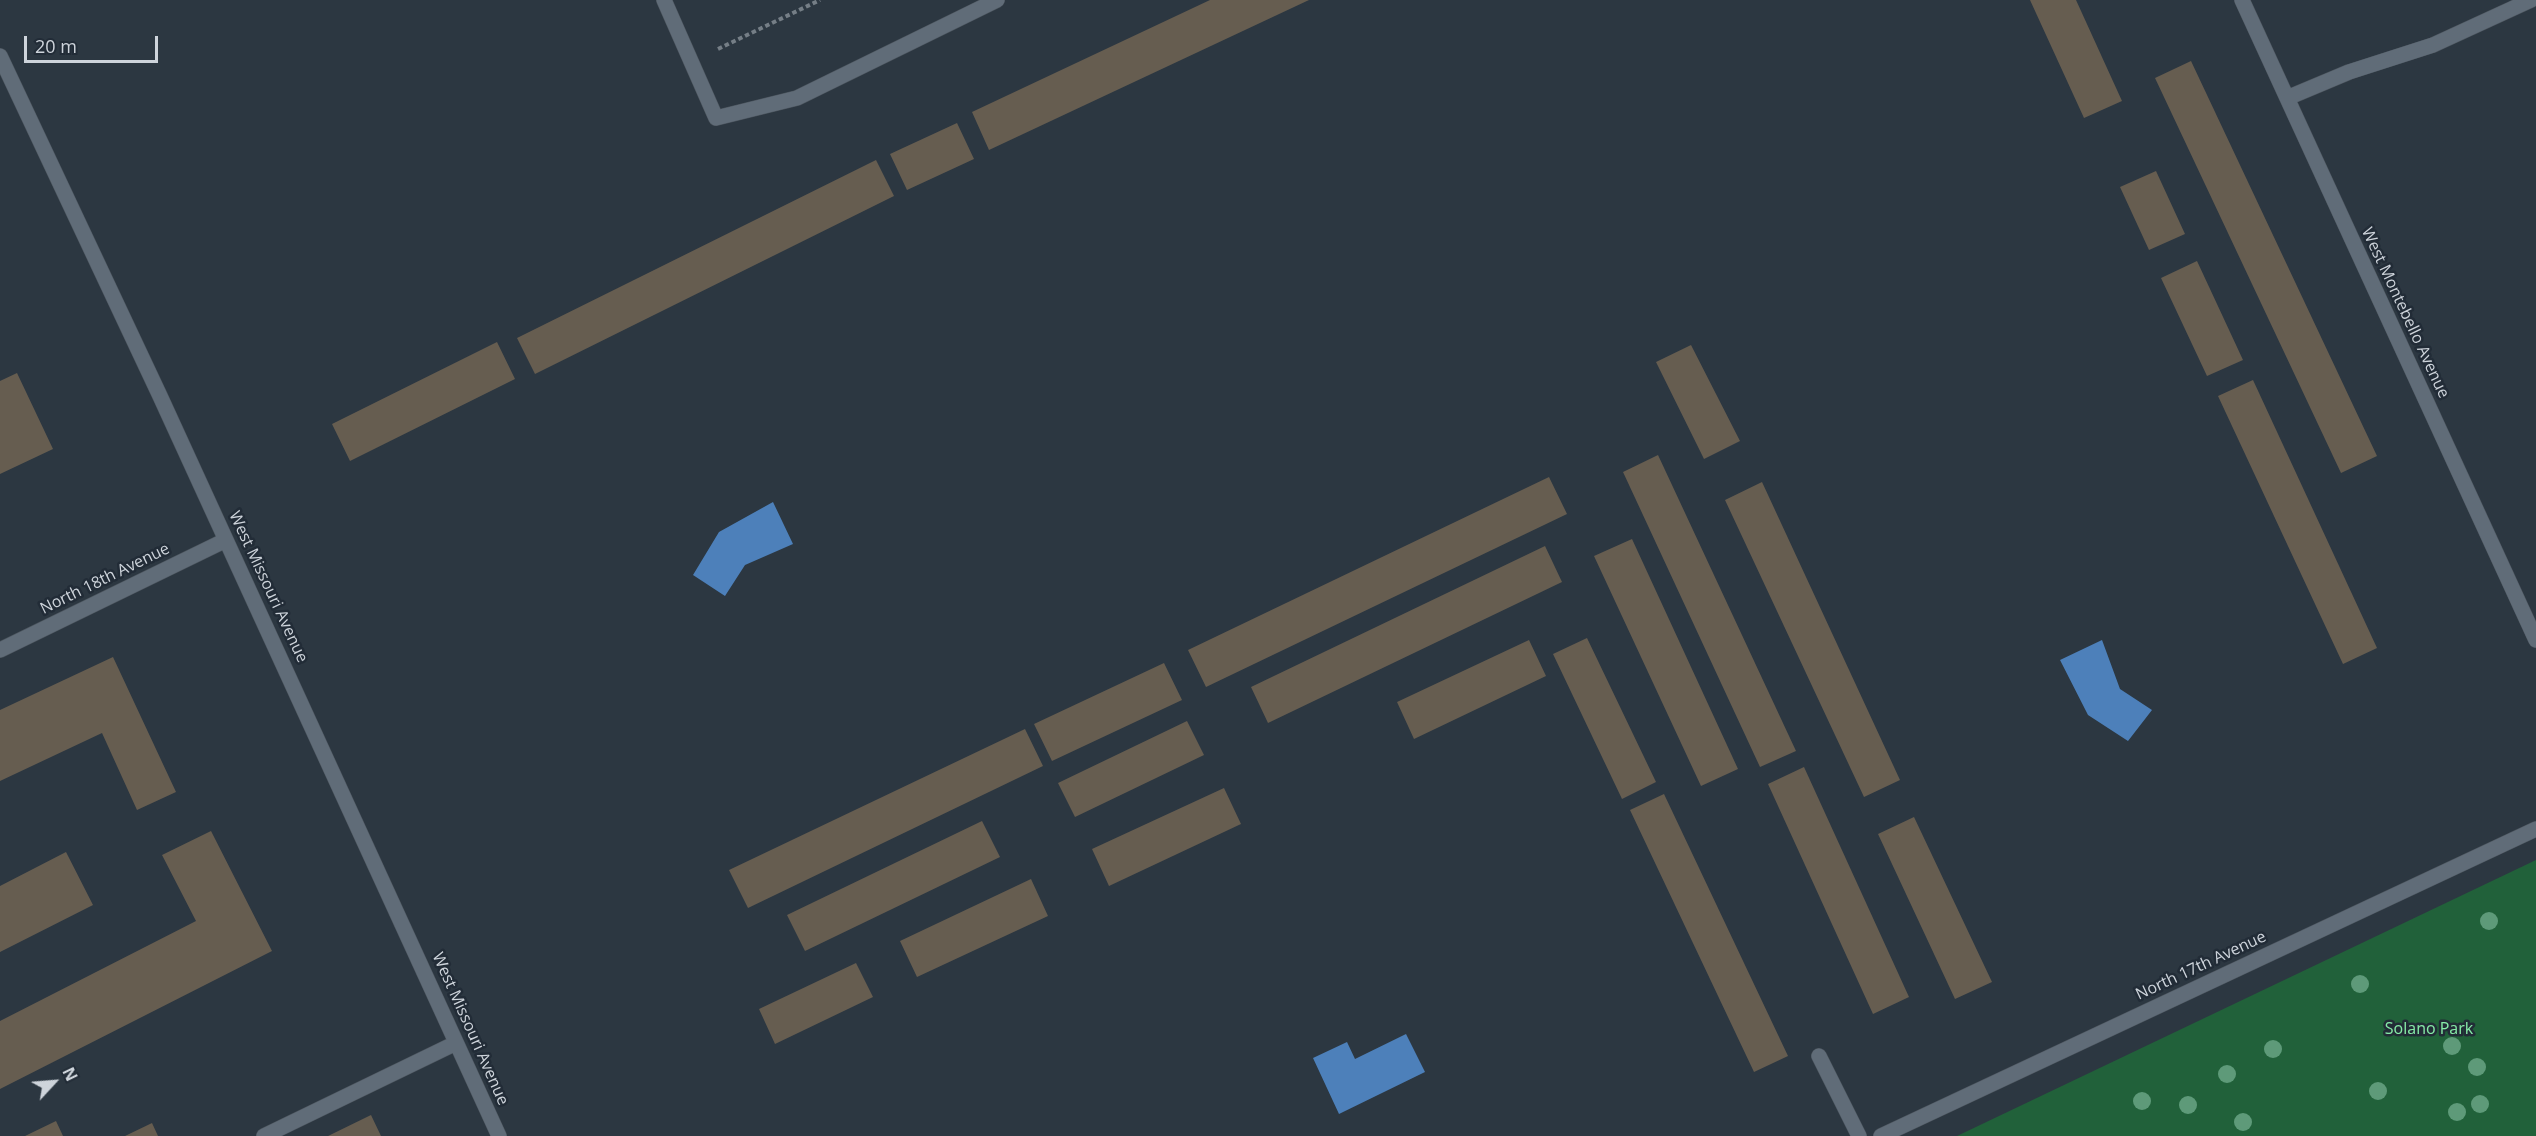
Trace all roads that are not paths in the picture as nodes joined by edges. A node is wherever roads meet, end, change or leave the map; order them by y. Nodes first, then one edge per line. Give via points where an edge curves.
1 (664, 0) edge
2 (997, 0) edge
3 (2242, 0) edge
4 (2531, 0) edge
5 (0, 56) edge
6 (2286, 98) junction
7 (226, 540) junction
8 (2536, 640) edge
9 (0, 650) edge
10 (2536, 829) edge
11 (456, 1044) junction
12 (1819, 1056) dead end
13 (264, 1136) edge
14 (499, 1136) edge
15 (1859, 1136) edge
16 (1881, 1136) edge

1 - 2 street via 716,118 797,98
3 - 6 street, West Montebello Avenue
4 - 6 street via 2433,45 2349,72
5 - 7 street, West Missouri Avenue
6 - 8 street, West Montebello Avenue
7 - 9 street, North 18th Avenue
7 - 11 street, West Missouri Avenue
10 - 16 street, North 17th Avenue
11 - 13 street
11 - 14 street, West Missouri Avenue
12 - 15 street

